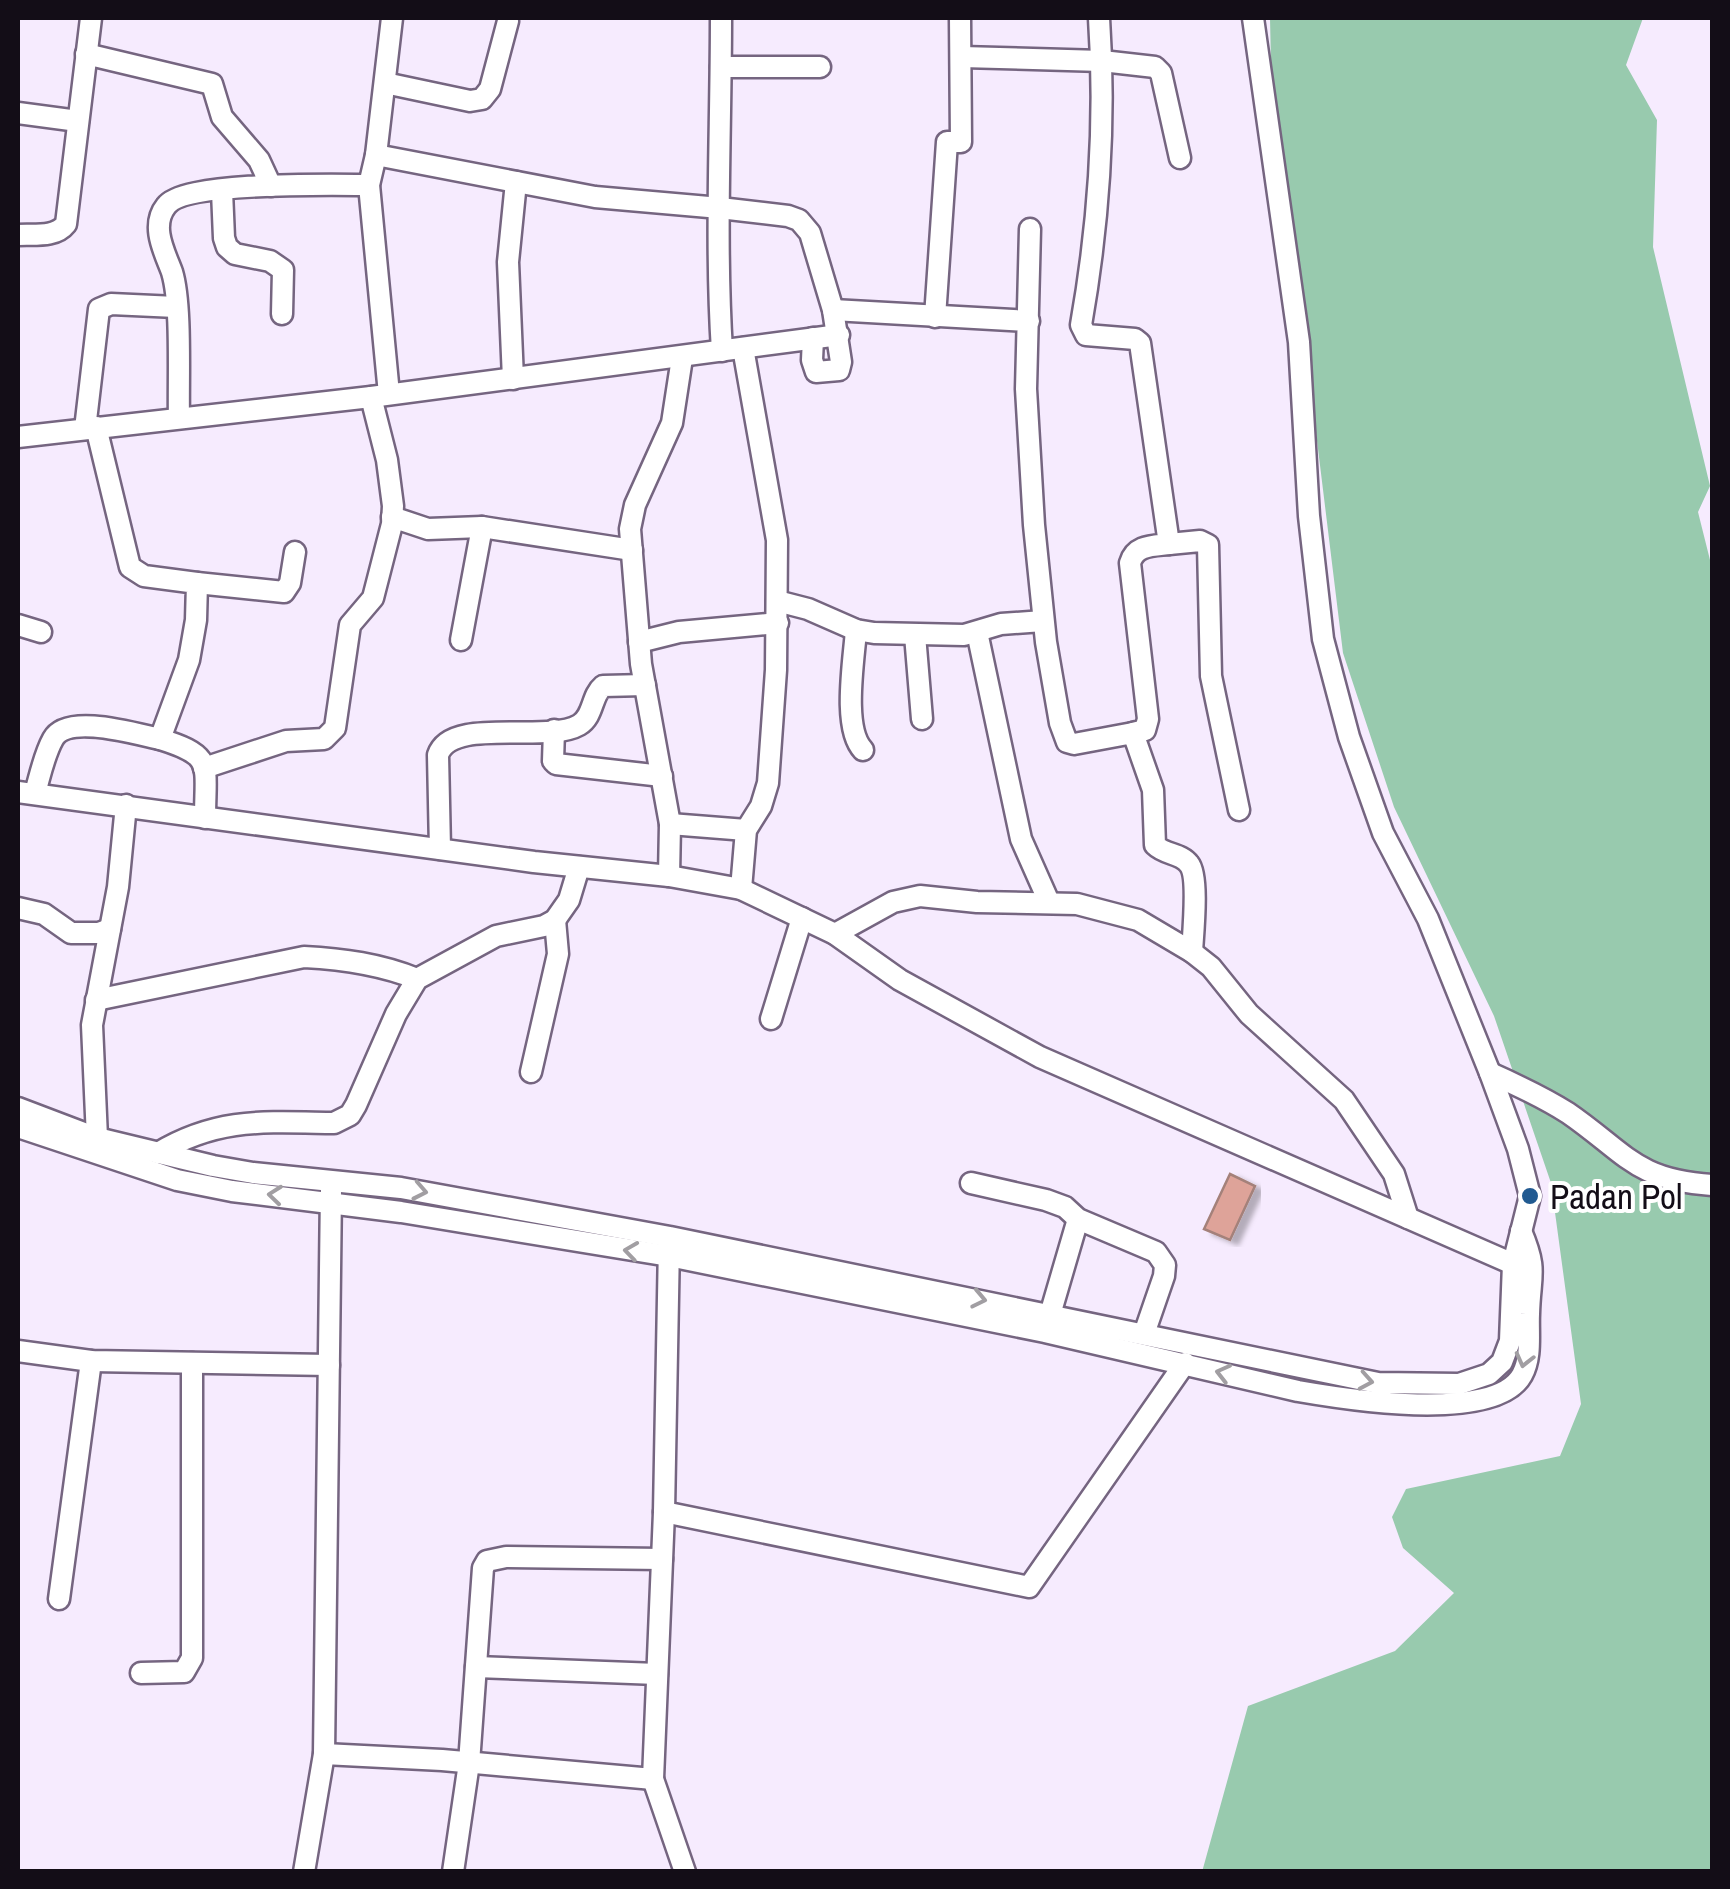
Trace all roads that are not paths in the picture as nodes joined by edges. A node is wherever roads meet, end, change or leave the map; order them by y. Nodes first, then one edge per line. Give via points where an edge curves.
1 (85, 18) edge
2 (392, 18) edge
3 (721, 18) edge
4 (960, 18) edge
5 (1100, 18) edge
6 (1253, 18) edge
7 (508, 20) dead end
8 (86, 54) junction
9 (962, 57) junction
10 (1102, 61) junction
11 (721, 67) junction
12 (820, 67) dead end
13 (385, 83) junction
14 (18, 114) edge
15 (78, 121) junction
16 (376, 155) junction
17 (1180, 158) dead end
18 (516, 182) junction
19 (370, 184) junction
20 (271, 186) junction
21 (222, 190) junction
22 (720, 208) junction
23 (1030, 229) dead end
24 (18, 235) edge
25 (176, 307) junction
26 (833, 310) junction
27 (282, 314) dead end
28 (936, 317) junction
29 (1029, 322) junction
30 (839, 335) junction
31 (813, 338) junction
32 (732, 350) junction
33 (682, 358) junction
34 (513, 379) junction
35 (380, 396) junction
36 (178, 418) junction
37 (91, 428) junction
38 (18, 437) edge
39 (392, 517) junction
40 (482, 527) junction
41 (1169, 544) junction
42 (632, 550) junction
43 (295, 552) dead end
44 (197, 583) junction
45 (777, 601) junction
46 (1043, 621) junction
47 (778, 622) junction
48 (18, 625) edge
49 (856, 630) junction
50 (41, 632) dead end
51 (977, 632) junction
52 (915, 635) junction
53 (461, 640) dead end
54 (639, 642) junction
55 (645, 685) junction
56 (922, 719) dead end
57 (554, 730) junction
58 (1133, 734) junction
59 (160, 739) junction
60 (863, 750) dead end
61 (204, 768) junction
62 (662, 776) junction
63 (26, 792) edge
64 (126, 805) junction
65 (1239, 810) dead end
66 (206, 818) junction
67 (670, 824) junction
68 (746, 830) junction
69 (440, 850) junction
70 (579, 867) junction
71 (668, 876) junction
72 (741, 889) junction
73 (1049, 902) junction
74 (18, 908) edge
75 (802, 918) junction
76 (555, 920) junction
77 (110, 929) junction
78 (835, 934) junction
79 (1192, 952) junction
80 (417, 978) junction
81 (96, 1000) junction
82 (771, 1019) dead end
83 (531, 1072) dead end
84 (1490, 1073) junction
85 (18, 1108) edge
86 (18, 1127) edge
87 (97, 1138) junction
88 (158, 1153) junction
89 (331, 1180) junction
90 (971, 1183) dead end
91 (1712, 1185) edge
92 (330, 1203) junction
93 (1408, 1218) junction
94 (1078, 1220) junction
95 (526, 1222) junction
96 (669, 1246) junction
97 (1523, 1264) junction
98 (1047, 1323) junction
99 (1144, 1334) junction
100 (18, 1350) edge
101 (91, 1361) junction
102 (192, 1363) junction
103 (1184, 1363) junction
104 (329, 1365) junction
105 (664, 1512) junction
106 (662, 1559) junction
107 (59, 1599) dead end
108 (476, 1668) junction
109 (140, 1673) dead end
110 (657, 1674) junction
111 (324, 1754) junction
112 (469, 1762) junction
113 (653, 1779) junction
114 (304, 1872) edge
115 (453, 1872) edge
116 (685, 1872) edge

1 - 8 street
2 - 13 street
3 - 11 street
4 - 9 street
5 - 10 street
6 - 84 street via 1299,342 1322,639 1383,833 1428,919
7 - 13 street via 482,99
8 - 15 street
8 - 20 street via 212,84 222,117 259,160
9 - 10 street
9 - 28 street via 962,142 947,142
10 - 17 street via 1147,64 1161,73
10 - 41 street via 1097,230 1081,325 1086,335 1140,343
11 - 12 street
11 - 22 street
13 - 16 street
14 - 15 street
15 - 24 street via 66,224 50,234
16 - 18 street
16 - 19 street
18 - 22 street via 594,197
18 - 34 street via 508,262
19 - 20 street
19 - 35 street
20 - 21 street
21 - 25 street via 174,199 162,212 162,251
21 - 27 street via 227,247 283,270
22 - 26 street via 788,216 805,225
22 - 32 street via 717,273
23 - 29 street
25 - 36 street
25 - 37 street via 112,304 99,310
26 - 28 street
26 - 30 street
28 - 29 street
29 - 46 street via 1028,426
30 - 31 street
30 - 31 street via 841,362 834,372 816,372
31 - 32 street
32 - 33 street
32 - 45 street via 777,540
33 - 34 street
33 - 42 street via 672,422 632,516
34 - 35 street
35 - 36 street
35 - 39 street
36 - 37 street
37 - 38 street
37 - 44 street via 130,566 144,576
39 - 40 street via 428,529
39 - 61 street via 373,598 350,625 330,735 286,741
40 - 42 street
40 - 53 street
41 - 58 street via 1139,548 1130,563 1148,719 1145,730
41 - 65 street via 1208,546 1212,687
42 - 54 street
43 - 44 street via 284,592
44 - 59 street via 194,638
45 - 47 street
45 - 49 street
46 - 51 street
46 - 58 street via 1068,742
47 - 54 street
47 - 68 street via 768,783
48 - 50 street
49 - 52 street
49 - 60 street via 852,726
51 - 52 street
51 - 73 street via 1021,839
52 - 56 street
54 - 55 street
55 - 57 street via 603,686 588,717
55 - 62 street
57 - 62 street via 556,764
57 - 69 street via 483,733 442,744
58 - 79 street via 1153,790 1155,845 1194,872
59 - 61 street via 194,750
59 - 63 street via 86,726 60,731
61 - 66 street
62 - 67 street
63 - 64 street
64 - 66 street
64 - 77 street
66 - 69 street
67 - 68 street
67 - 71 street
68 - 72 street
69 - 70 street
70 - 71 street
70 - 76 street
71 - 72 street
72 - 75 street
73 - 78 street via 909,897
73 - 79 street via 1138,920
74 - 77 street via 44,914 72,934
75 - 78 street
75 - 82 street
76 - 80 street via 496,936
76 - 83 street via 558,954
77 - 81 street
78 - 93 street via 900,980 1025,1050
79 - 93 street via 1344,1100 1394,1174
80 - 81 street via 304,957
80 - 88 street via 344,1120 228,1124
81 - 87 street
84 - 91 street via 1554,1104 1646,1172
84 - 97 street via 1530,1196 1521,1232
85 - 87 street
92 -> 86 street via 177,1180
87 - 88 street
88 - 89 street via 253,1173
89 - 92 street
89 -> 95 street via 402,1188
90 - 94 street via 1046,1200
92 - 95 street
92 - 104 street
93 - 97 street
94 - 98 street
94 - 99 street via 1161,1257 1164,1276
95 - 96 street
96 - 98 street
96 - 105 street
99 -> 97 street via 1378,1384 1458,1384 1502,1362
97 -> 103 street via 1528,1356 1522,1376 1497,1395 1421,1404 1334,1397
98 - 99 street
98 - 103 street
100 - 101 street
101 - 102 street
101 - 107 street
102 - 104 street
102 - 109 street via 192,1658 184,1672
103 - 105 street via 1028,1587
104 - 111 street
105 - 106 street
106 - 108 street via 487,1561
106 - 110 street
108 - 110 street
108 - 112 street
110 - 113 street
111 - 112 street
111 - 114 street
112 - 113 street
112 - 115 street
113 - 116 street

